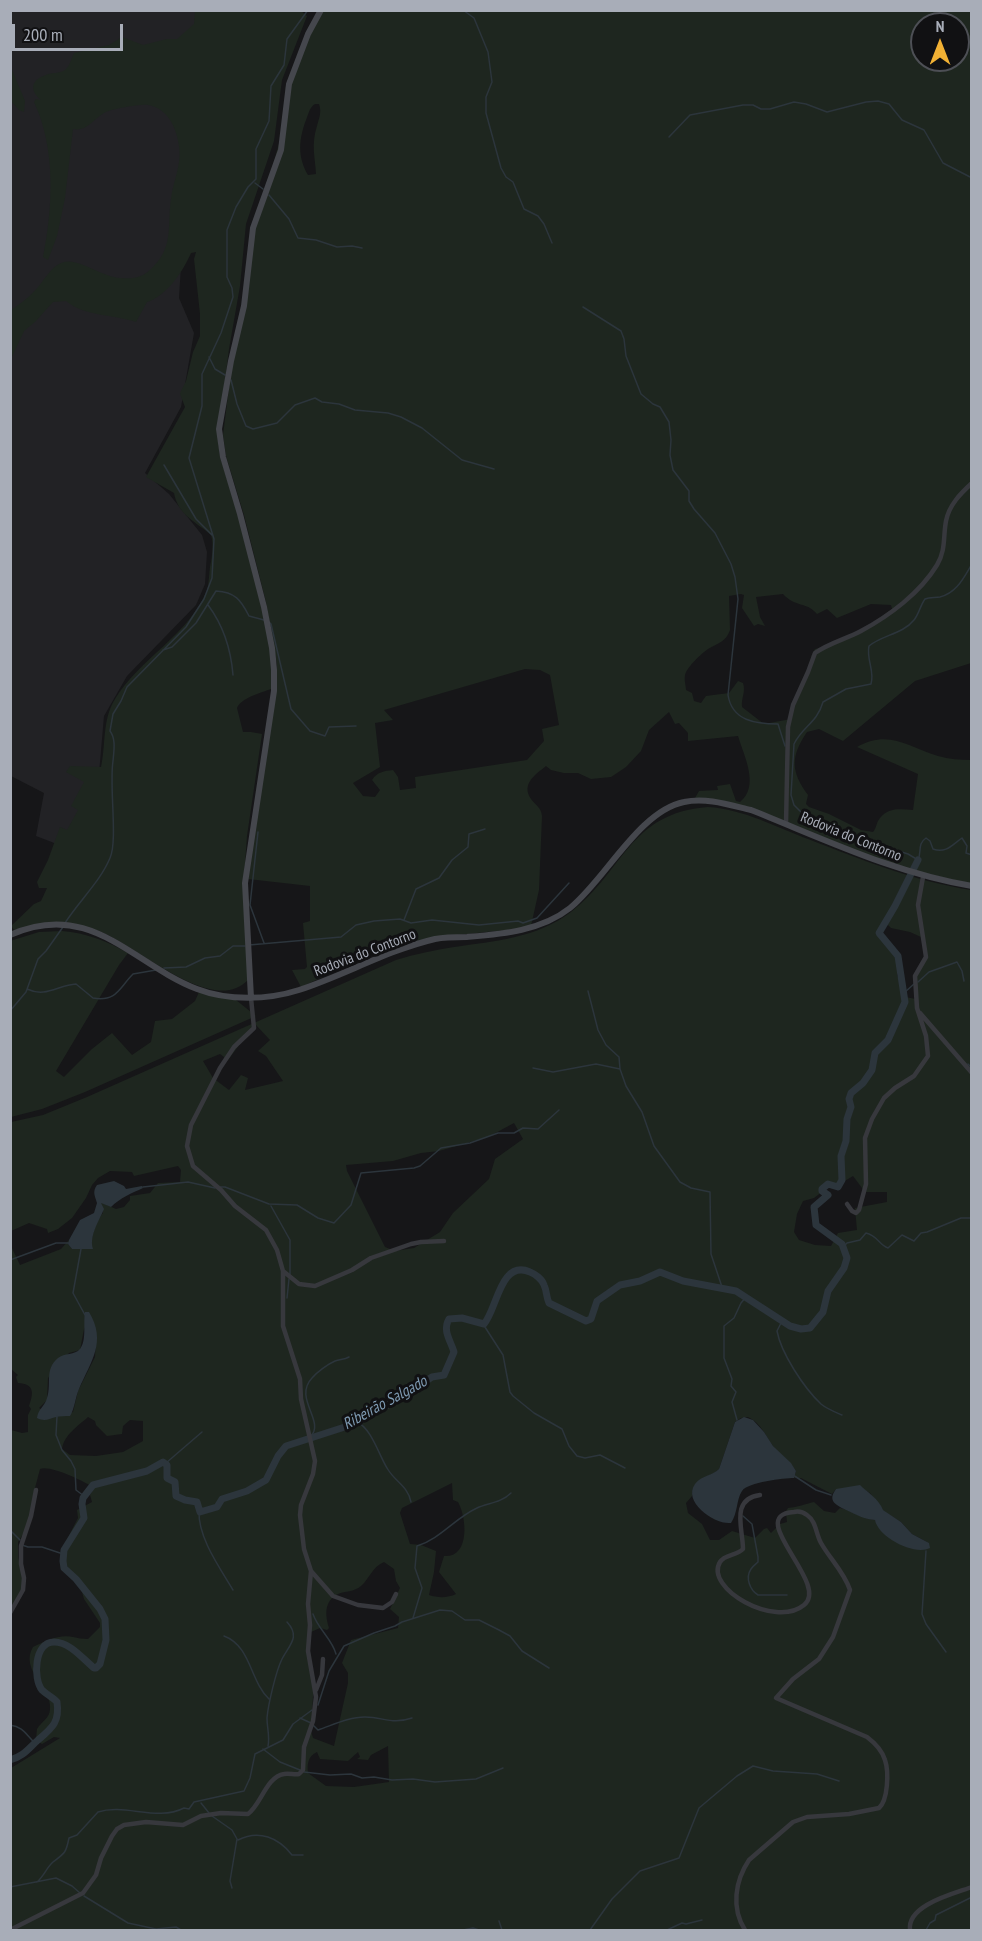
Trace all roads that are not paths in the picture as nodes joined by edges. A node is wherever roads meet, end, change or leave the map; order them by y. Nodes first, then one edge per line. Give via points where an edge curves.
1 (321, 10) edge
2 (972, 483) edge
3 (786, 824) junction
4 (923, 877) junction
5 (972, 886) edge
6 (10, 935) edge
7 (251, 998) junction
8 (918, 1011) junction
9 (972, 1072) edge
10 (847, 1204) dead end
11 (444, 1241) dead end
12 (283, 1271) junction
13 (36, 1490) dead end
14 (760, 1495) dead end
15 (311, 1571) junction
16 (396, 1594) dead end
17 (10, 1613) edge
18 (323, 1659) dead end
19 (316, 1690) junction
20 (972, 1887) edge
21 (10, 1930) edge
22 (745, 1930) edge
23 (910, 1930) edge

1 - 7 main road via 289,84 281,150 253,228 244,306 219,429 223,457 264,606 274,670 245,883
2 - 3 street via 950,509 943,553 919,588 869,626 815,653 788,727
3 - 4 main road, Rodovia do Contorno
3 - 7 main road, Rodovia do Contorno via 727,804 684,802 667,808 632,836 569,909 540,925 502,934 436,939 296,991
4 - 5 main road, Rodovia do Contorno
4 - 8 street via 918,902 926,957 915,976
6 - 7 main road, Rodovia do Contorno via 56,925 92,931 117,941 198,990
7 - 12 street via 254,1028 220,1068 191,1125 187,1146 194,1166 266,1230
8 - 9 street
8 - 10 street via 927,1041 926,1060 914,1076 891,1091 877,1108 866,1138 867,1179 862,1201 856,1213
11 - 12 street via 411,1244 309,1287 295,1282
12 - 15 street via 283,1326 300,1379 314,1450 313,1474 300,1519
13 - 17 street via 21,1546 23,1590
14 - 22 street via 744,1502 740,1527 743,1549 720,1560 723,1583 736,1598 756,1608 782,1613 806,1605 809,1586 777,1524 791,1512 801,1512 813,1521 820,1542 850,1590 834,1637 819,1659 776,1698 874,1742 886,1761 886,1779 884,1801 879,1808 793,1822 749,1860 736,1891 739,1919
15 - 16 street via 333,1596 358,1605 383,1608
15 - 19 street via 308,1651
18 - 19 street
19 - 21 street via 301,1773 281,1775 248,1814 201,1816 183,1825 124,1825 112,1836 96,1875 83,1893
20 - 23 street via 926,1905 914,1916

